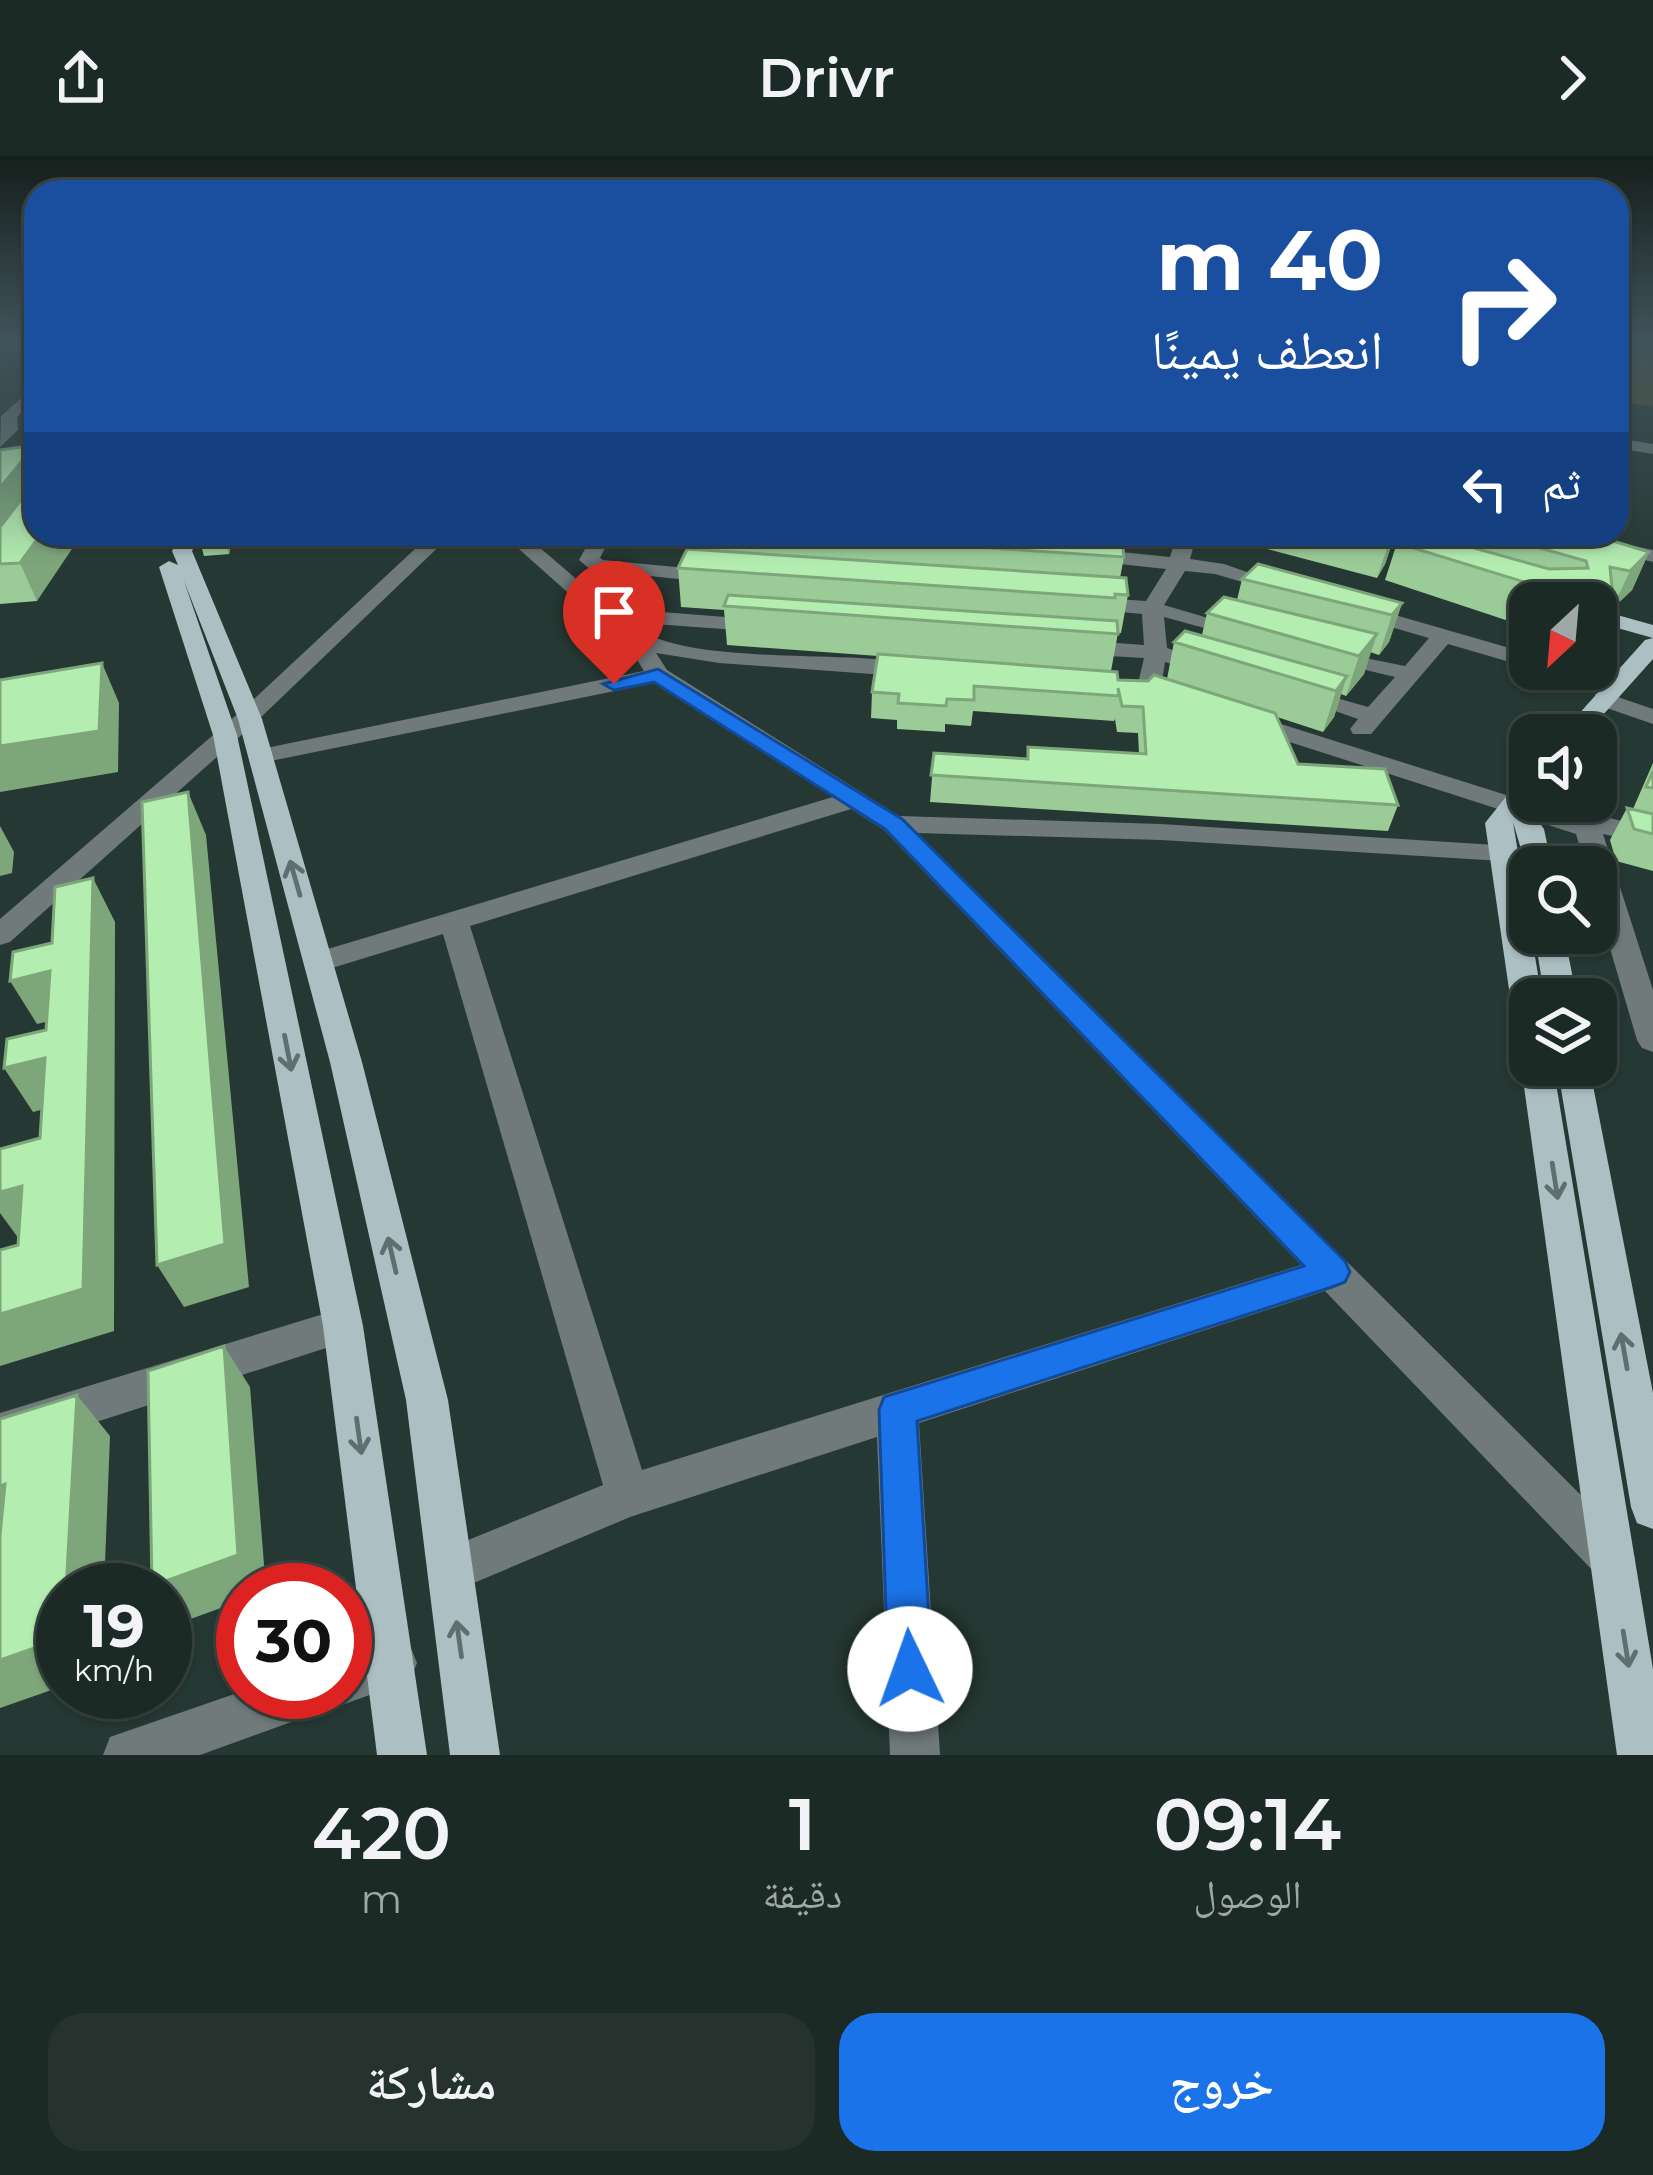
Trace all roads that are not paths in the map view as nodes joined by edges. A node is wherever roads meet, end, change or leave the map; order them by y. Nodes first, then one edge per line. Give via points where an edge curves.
1 (167, 546) edge
2 (185, 546) edge
3 (403, 546) edge
4 (429, 546) edge
5 (528, 546) edge
6 (595, 546) edge
7 (1184, 546) edge
8 (1607, 546) edge
9 (1055, 553) edge
10 (1653, 556) edge
11 (1178, 565) junction
12 (598, 566) junction
13 (564, 574) junction
14 (749, 580) edge
15 (1308, 595) edge
16 (1065, 602) edge
17 (1330, 602) edge
18 (1152, 608) junction
19 (602, 614) junction
20 (1617, 617) edge
21 (787, 627) edge
22 (1653, 628) edge
23 (1444, 635) junction
24 (1259, 636) edge
25 (640, 644) junction
26 (1040, 645) edge
27 (1653, 645) edge
28 (1302, 647) edge
29 (1156, 652) junction
30 (1509, 655) edge
31 (948, 672) edge
32 (1408, 674) junction
33 (658, 675) junction
34 (1149, 690) edge
35 (1603, 690) edge
36 (1609, 693) junction
37 (1590, 714) edge
38 (238, 716) junction
39 (1234, 716) edge
40 (1372, 716) junction
41 (1653, 717) edge
42 (1342, 751) junction
43 (261, 756) junction
44 (1509, 790) edge
45 (852, 800) junction
46 (1509, 809) edge
47 (1575, 822) edge
48 (893, 824) junction
49 (1588, 829) junction
50 (1653, 837) edge
51 (1502, 852) junction
52 (454, 921) junction
53 (0, 935) edge
54 (319, 962) junction
55 (1523, 978) edge
56 (1653, 1040) edge
57 (1540, 1086) edge
58 (1577, 1086) edge
59 (1332, 1272) junction
60 (343, 1326) junction
61 (898, 1410) junction
62 (0, 1433) edge
63 (628, 1496) junction
64 (1653, 1507) edge
65 (1612, 1558) junction
66 (450, 1570) junction
67 (393, 1663) junction
68 (372, 1670) edge
69 (232, 1719) edge
70 (128, 1755) edge
71 (402, 1755) edge
72 (475, 1755) edge
73 (915, 1755) edge
74 (1642, 1755) edge

1 - 38 main road
2 - 38 main road
3 - 38 street
4 - 38 street
5 - 13 street
6 - 12 street via 589,560
7 - 11 street
8 - 10 street
9 - 11 street
11 - 15 street
11 - 18 street
12 - 13 street
12 - 14 street
13 - 19 street
16 - 18 street
17 - 23 street
18 - 24 street
18 - 29 street
19 - 21 street
19 - 25 street
20 - 22 main road
23 - 30 street
23 - 32 street
25 - 31 street
25 - 33 street
26 - 29 street
27 - 36 main road
28 - 32 street
29 - 34 street
29 - 40 street
32 - 40 street
33 - 43 street
33 - 45 street
35 - 36 street
36 - 37 main road
36 - 41 street
38 - 43 main road
38 - 53 street
38 -> 60 main road
39 - 42 street
40 - 42 street
42 - 44 street
54 -> 43 main road
45 - 48 street
45 - 52 street
46 - 51 main road via 1498,823
47 - 49 street
48 - 51 street
48 - 59 street
49 - 50 street via 1606,825
49 - 56 street
51 - 55 main road
52 - 54 street
52 - 63 street
66 -> 54 main road via 427,1400
57 -> 65 main road
64 -> 58 main road
59 - 61 street
59 - 65 street
60 - 62 street
60 -> 67 main road
61 - 63 street
61 - 73 street
63 - 66 street
65 -> 74 main road
72 -> 66 main road
67 - 68 street
67 - 71 main road
69 - 70 street

